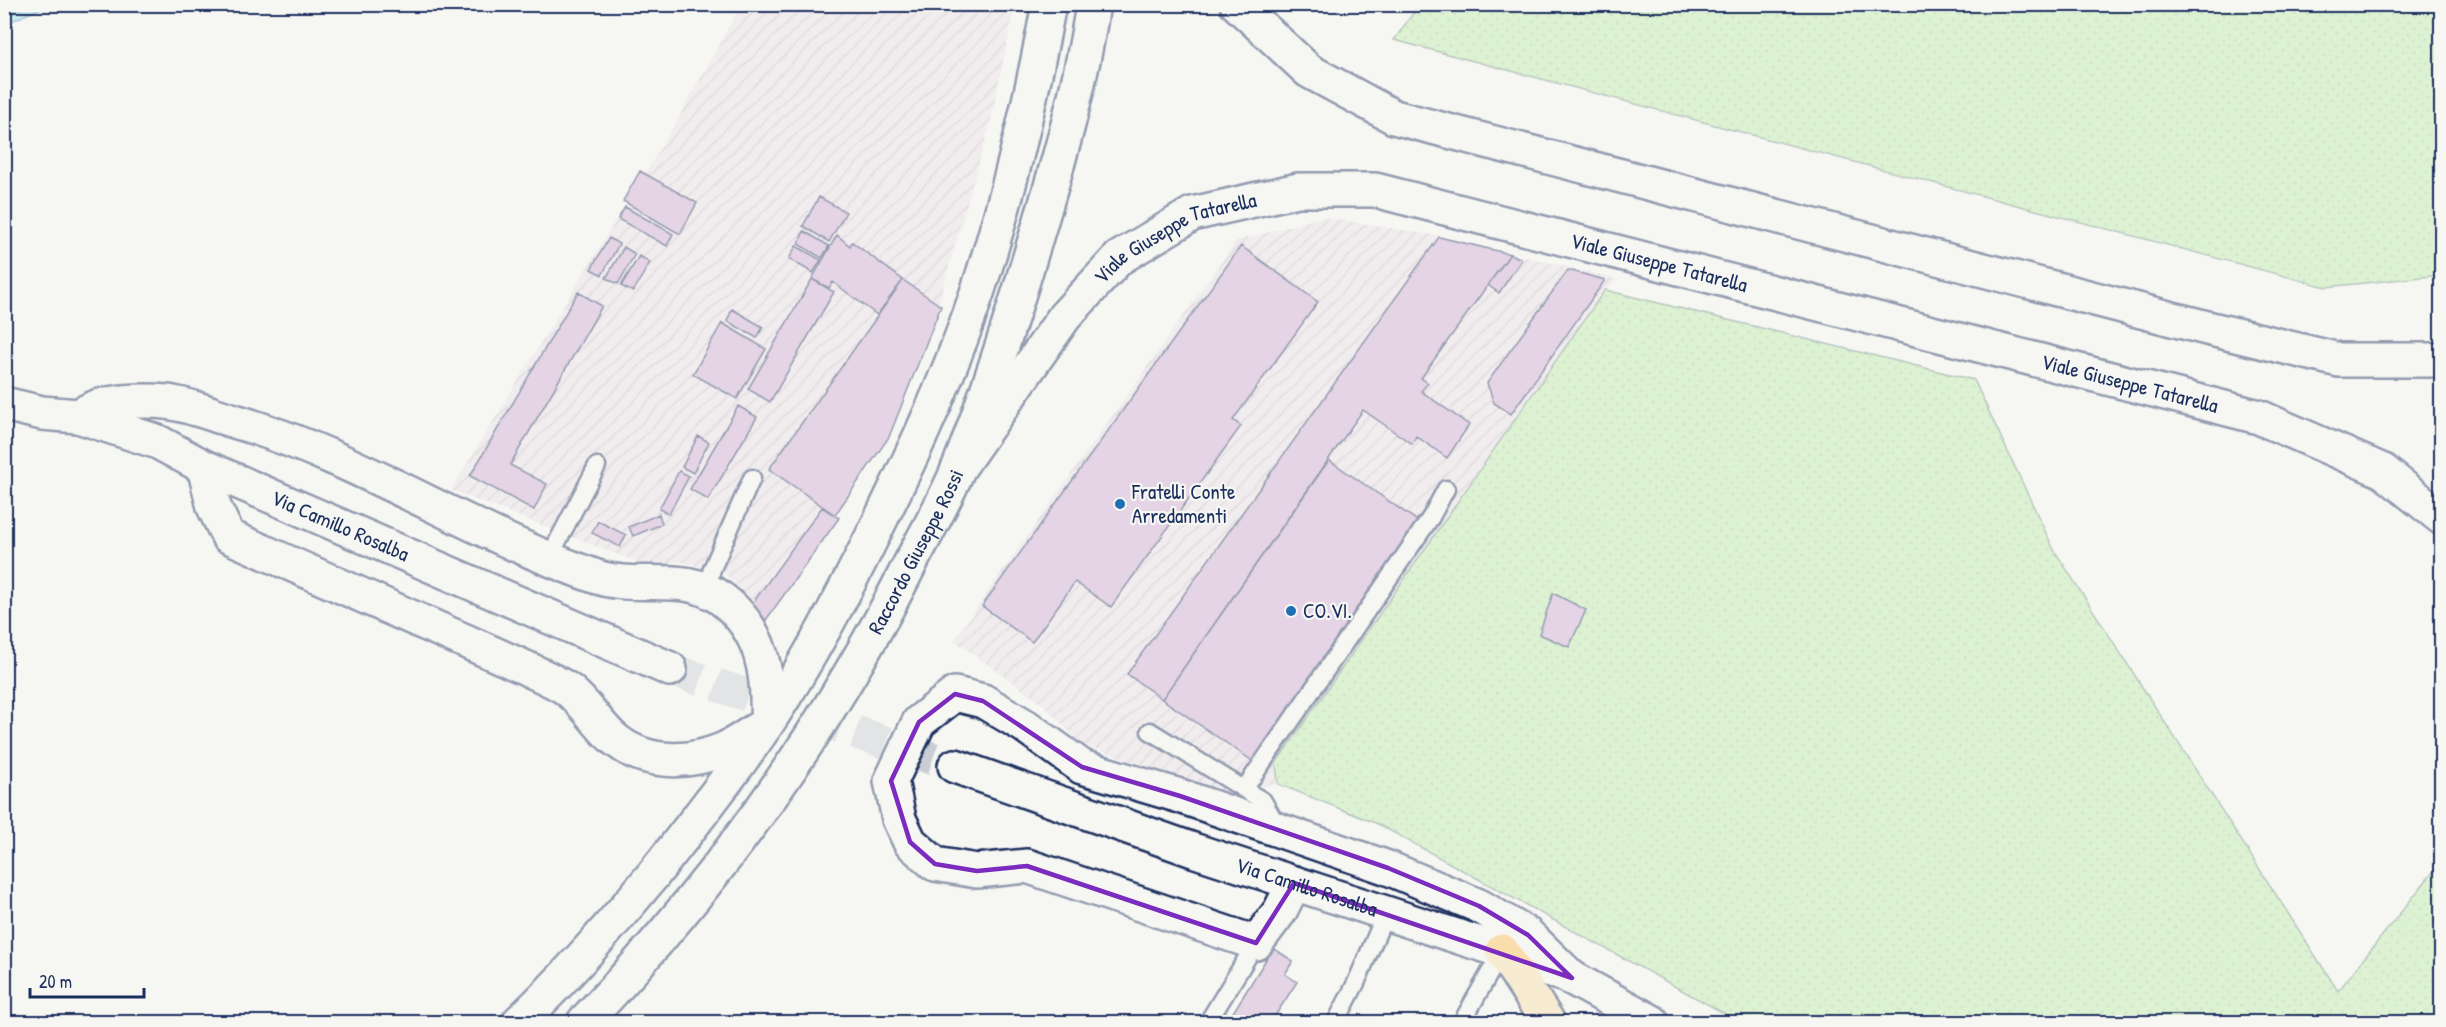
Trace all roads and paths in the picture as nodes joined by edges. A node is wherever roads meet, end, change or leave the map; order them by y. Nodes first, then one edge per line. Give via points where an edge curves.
1 (1049, 4) edge
2 (1093, 4) edge
3 (1237, 4) edge
4 (2442, 360) edge
5 (4, 404) edge
6 (78, 416) junction
7 (597, 466) dead end
8 (204, 467) junction
9 (958, 469) junction
10 (752, 478) dead end
11 (1446, 489) dead end
12 (2442, 518) edge
13 (549, 558) junction
14 (707, 588) junction
15 (670, 669) tunnel mouth
16 (767, 723) junction
17 (1150, 731) dead end
18 (955, 766) tunnel mouth
19 (1245, 788) junction
20 (1280, 830) junction
21 (1294, 883) junction
22 (1386, 913) junction
23 (1256, 943) junction
24 (1502, 951) junction
25 (1572, 978) junction
26 (519, 1023) edge
27 (584, 1023) edge
28 (1208, 1023) edge
29 (1336, 1023) edge
30 (1462, 1023) edge
31 (1548, 1023) edge
32 (1652, 1023) edge

1 - 16 main road via 1007,195 964,332 916,448 860,561
2 - 9 main road, Raccordo Giuseppe Rossi via 1051,189 1015,308
3 - 4 main road via 1309,71 1394,117 2339,360
5 - 6 main road, Via Camillo Rosalba
6 - 8 main road, Via Camillo Rosalba via 158,442
6 - 13 main road via 102,405 167,402 278,434
7 - 13 lane
8 - 15 main road, Via Camillo Rosalba
8 - 16 main road via 214,507 228,536 566,688 629,750 650,758 699,757 724,750
9 - 12 main road, Viale Giuseppe Tatarella via 1065,316 1119,258 1192,214 1298,190 1375,190 2259,417 2382,471
9 - 27 main road, Raccordo Giuseppe Rossi via 829,712 735,844 646,957
10 - 14 lane
11 - 19 lane via 1431,517
13 - 14 main road via 624,583 682,582
14 - 16 main road via 743,619 759,649 768,683
16 - 26 main road via 704,812 625,909
17 - 19 lane
18 - 21 main road, Via Camillo Rosalba
19 - 20 lane via 1263,801
20 - 23 main road via 1082,767 983,701 955,694 919,723 891,781 899,819 910,842 935,864 977,871 1027,866
20 - 25 main road via 1388,868 1479,906 1528,935
21 - 22 main road, Via Camillo Rosalba
21 - 23 main road via 1280,911
22 - 24 main road, Via Camillo Rosalba
22 - 29 lane
23 - 28 lane
24 - 25 main road, Via Camillo Rosalba
24 - 30 lane
24 - 31 highway
25 - 32 main road, Via Camillo Rosalba

